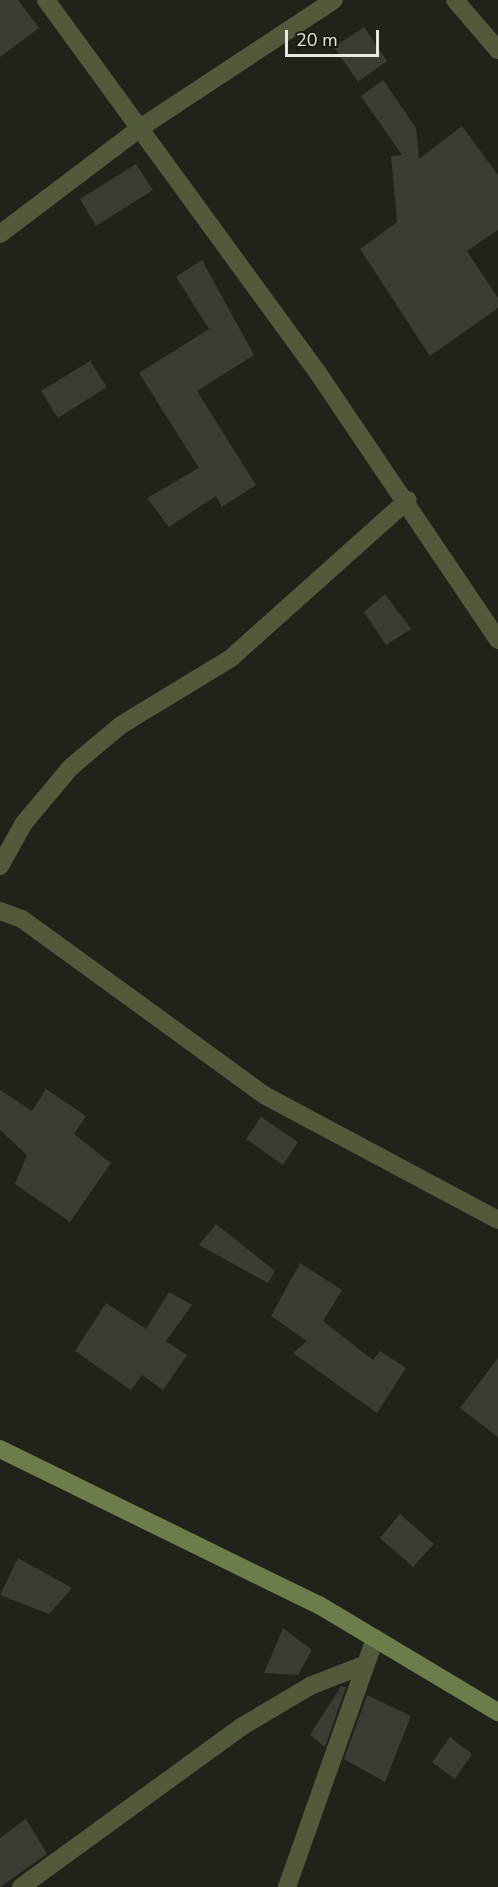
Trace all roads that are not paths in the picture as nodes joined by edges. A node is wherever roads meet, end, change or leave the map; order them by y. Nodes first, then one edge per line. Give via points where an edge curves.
1 (46, 0) edge
2 (334, 0) edge
3 (455, 0) edge
4 (498, 50) edge
5 (140, 128) junction
6 (0, 234) edge
7 (408, 500) junction
8 (498, 640) edge
9 (0, 866) edge
10 (0, 911) edge
11 (498, 1220) edge
12 (0, 1449) edge
13 (375, 1638) junction
14 (366, 1664) junction
15 (498, 1712) edge
16 (21, 1887) edge
17 (287, 1887) edge

1 - 5 street
2 - 5 street
3 - 4 street
5 - 6 street
5 - 7 street
7 - 8 street
7 - 9 street via 231,658 121,725 71,767 24,823
10 - 11 street via 22,919 264,1095
12 - 13 street via 320,1605
13 - 14 street
13 - 15 street
14 - 16 street via 310,1686 241,1727
14 - 17 street

